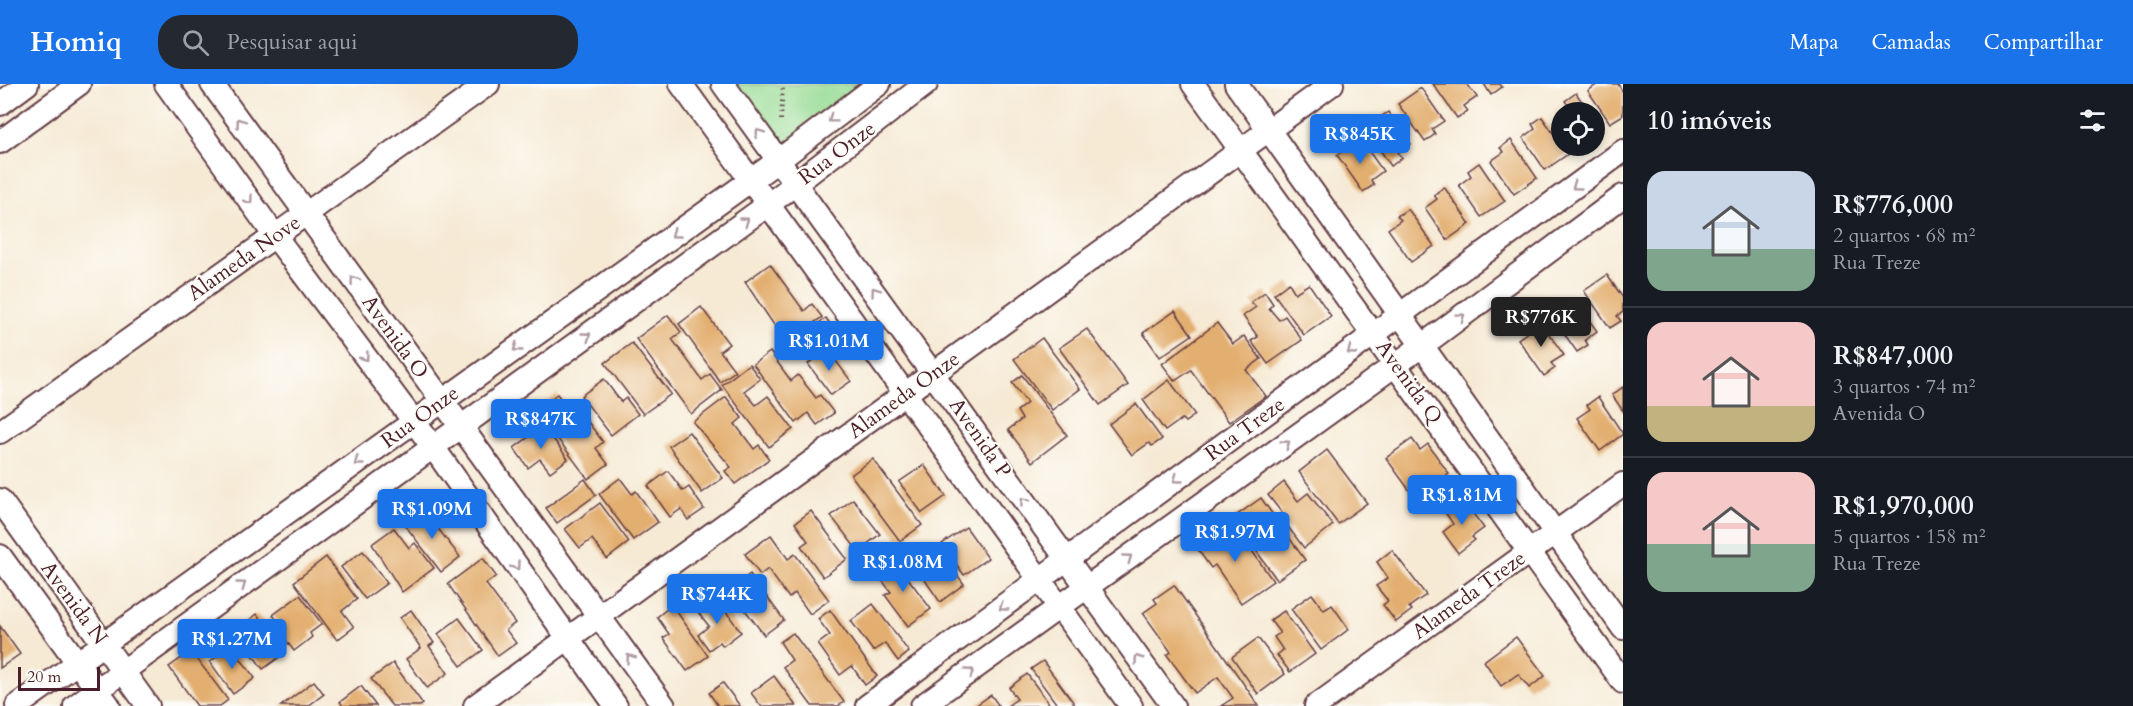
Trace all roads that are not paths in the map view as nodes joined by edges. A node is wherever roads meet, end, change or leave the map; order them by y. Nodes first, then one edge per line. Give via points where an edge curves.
1 (27, 84) edge
2 (79, 84) edge
3 (166, 84) edge
4 (212, 84) edge
5 (488, 84) edge
6 (681, 84) edge
7 (723, 84) edge
8 (879, 84) edge
9 (926, 84) edge
10 (1193, 84) edge
11 (1236, 84) edge
12 (1332, 84) edge
13 (0, 104) edge
14 (1269, 131) junction
15 (0, 142) edge
16 (1241, 151) junction
17 (1623, 151) edge
18 (779, 160) junction
19 (751, 180) junction
20 (797, 183) junction
21 (1623, 196) edge
22 (769, 204) junction
23 (306, 214) junction
24 (275, 236) junction
25 (1401, 315) junction
26 (1374, 334) junction
27 (1423, 345) junction
28 (1396, 365) junction
29 (934, 373) junction
30 (905, 394) junction
31 (441, 402) junction
32 (414, 422) junction
33 (460, 428) junction
34 (0, 432) edge
35 (433, 447) junction
36 (1623, 484) edge
37 (0, 500) edge
38 (1556, 534) junction
39 (1531, 551) junction
40 (0, 556) edge
41 (1066, 560) junction
42 (1039, 580) junction
43 (1086, 588) junction
44 (1058, 608) junction
45 (599, 616) junction
46 (1623, 628) edge
47 (567, 639) junction
48 (103, 644) junction
49 (78, 662) junction
50 (123, 672) junction
51 (1623, 682) edge
52 (103, 698) edge
53 (17, 706) edge
54 (75, 706) edge
55 (148, 706) edge
56 (475, 706) edge
57 (616, 706) edge
58 (664, 706) edge
59 (867, 706) edge
60 (922, 706) edge
61 (1131, 706) edge
62 (1173, 706) edge
63 (1316, 706) edge

1 - 13 street
2 - 15 street
3 -> 24 street, Avenida O
23 -> 4 street, Avenida O
5 - 23 street, Alameda Nove
6 - 19 street, Avenida P
18 -> 7 street, Avenida P
8 -> 18 street, Rua Onze
9 - 20 street, Rua Onze
10 - 16 street, Avenida Q
11 - 14 street, Avenida Q
12 - 14 street, Alameda Onze
14 - 16 street, Alameda Onze
14 - 25 street, Avenida Q
16 - 26 street, Avenida Q
16 - 29 street, Alameda Onze
17 -> 25 street, Rua Treze
18 - 19 street, Rua Onze
18 - 20 street, Avenida P
19 - 22 street, Avenida P
19 -> 31 street, Rua Onze
20 - 22 street, Rua Onze
29 -> 20 street, Avenida P
27 -> 21 street, Rua Treze
22 - 30 street, Avenida P
33 -> 22 street, Rua Onze
23 - 24 street, Alameda Nove
31 -> 23 street, Avenida O
24 -> 32 street, Avenida O
24 - 34 street, Alameda Nove
25 - 26 street, Rua Treze
25 - 27 street, Avenida Q
26 - 28 street, Avenida Q
26 -> 41 street, Rua Treze
27 - 28 street, Rua Treze
27 - 38 street, Avenida Q
28 - 39 street, Avenida Q
43 -> 28 street, Rua Treze
29 - 30 street, Alameda Onze
41 -> 29 street, Avenida P
30 - 42 street, Avenida P
30 - 45 street, Alameda Onze
31 - 32 street, Rua Onze
31 - 33 street, Avenida O
32 - 35 street, Avenida O
32 -> 48 street, Rua Onze
33 - 35 street, Rua Onze
33 - 45 street, Avenida O
35 -> 47 street, Avenida O
50 -> 35 street, Rua Onze
36 - 38 street, Alameda Treze
37 - 48 street, Avenida N
38 - 39 street, Alameda Treze
38 - 46 street, Avenida Q
39 - 51 street, Avenida Q
39 - 63 street, Alameda Treze
40 - 49 street, Avenida N
41 - 42 street, Rua Treze
41 - 43 street, Avenida P
42 - 44 street, Avenida P
42 -> 59 street, Rua Treze
43 - 44 street, Rua Treze
62 -> 43 street, Avenida P
60 -> 44 street, Rua Treze
44 - 61 street, Avenida P
45 - 47 street, Alameda Onze
58 -> 45 street, Avenida O
47 - 56 street, Alameda Onze
47 - 57 street, Avenida O
48 - 49 street, Rua Onze
48 - 50 street, Avenida N
49 - 52 street, Avenida N
49 - 53 street, Rua Onze
50 - 52 street, Rua Onze
50 - 55 street, Avenida N
52 - 54 street, Rua Onze

